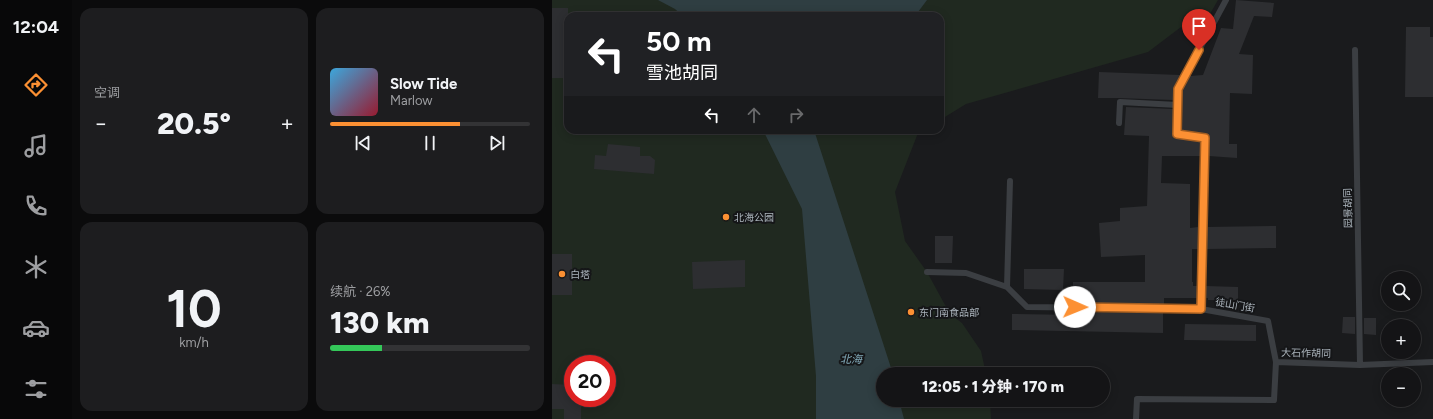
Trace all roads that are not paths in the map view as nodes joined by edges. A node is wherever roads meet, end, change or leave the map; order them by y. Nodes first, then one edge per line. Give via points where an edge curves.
1 (1226, 0) edge
2 (1355, 50) dead end
3 (1178, 105) junction
4 (1119, 123) dead end
5 (1010, 182) dead end
6 (927, 272) dead end
7 (1007, 288) junction
8 (1201, 309) junction
9 (1276, 362) junction
10 (1433, 362) edge
11 (1360, 365) junction
12 (1136, 419) edge

1 - 3 lane via 1178,89
2 - 11 lane, 园景胡同
3 - 4 lane via 1120,102
3 - 8 lane via 1177,134 1205,138
5 - 7 lane
6 - 7 lane, 徒山门街 via 966,273
7 - 8 lane, 徒山门街 via 1027,306
8 - 9 lane, 徒山门街 via 1268,321
9 - 11 lane, 大石作胡同
9 - 12 lane, 大石作胡同 via 1274,400 1137,399
10 - 11 lane, 大石作胡同

